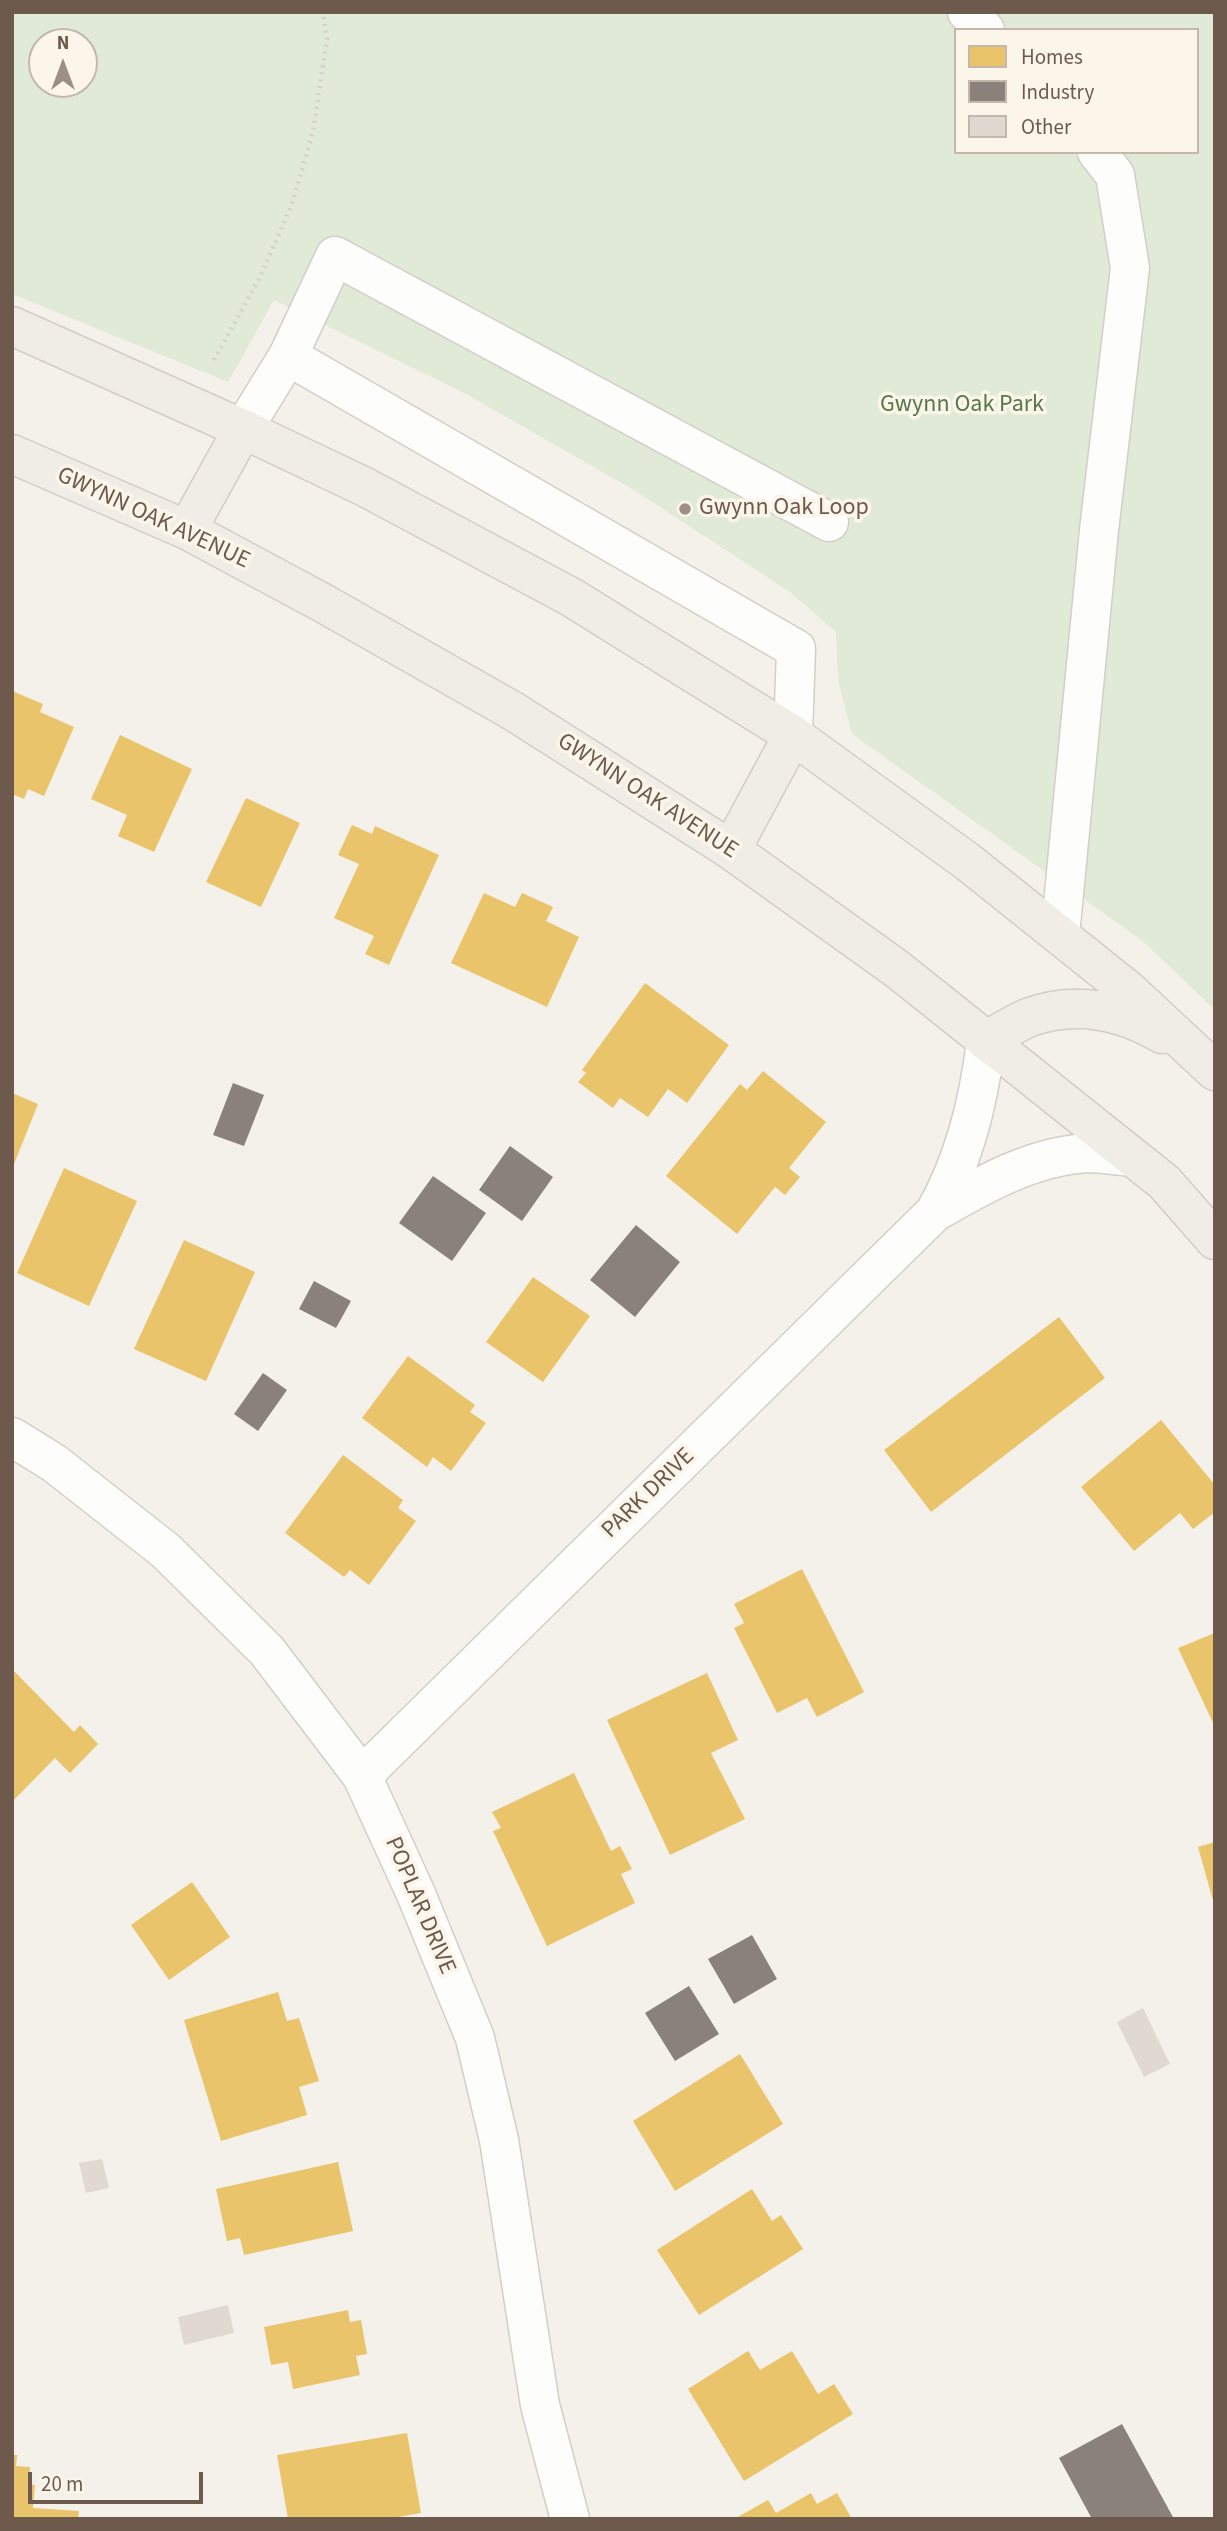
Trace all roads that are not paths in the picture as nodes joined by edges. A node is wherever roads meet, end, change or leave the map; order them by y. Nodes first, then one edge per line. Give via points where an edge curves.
1 (967, 12) edge
2 (983, 28) edge
3 (1099, 154) edge
4 (12, 326) edge
5 (288, 356) junction
6 (243, 429) junction
7 (12, 454) edge
8 (829, 522) dead end
9 (187, 530) junction
10 (793, 736) junction
11 (731, 850) junction
12 (1060, 935) junction
13 (986, 1041) junction
14 (1207, 1064) edge
15 (1132, 1157) junction
16 (935, 1212) junction
17 (1215, 1240) edge
18 (12, 1437) edge
19 (362, 1776) junction
20 (570, 2519) edge

1 - 2 street
3 - 12 street via 1115,175 1130,268
4 - 6 main road
5 - 6 street
5 - 8 street via 335,256
5 - 10 street via 796,649
6 - 9 main road
6 - 10 main road via 365,487 571,597
7 - 9 main road, GWYNN OAK AVENUE
9 - 11 main road, GWYNN OAK AVENUE via 513,711
10 - 11 main road
10 - 12 main road via 968,862
11 - 13 main road, GWYNN OAK AVENUE via 897,969
12 - 14 main road via 1128,990
13 - 14 main road via 1030,1017 1101,1009 1151,1028
13 - 15 main road, GWYNN OAK AVENUE
13 - 16 street, PARK DRIVE via 971,1129 953,1181
15 - 16 street, PARK DRIVE via 1088,1153 1045,1161 990,1180
15 - 17 main road, GWYNN OAK AVENUE via 1164,1182
16 - 19 street, PARK DRIVE
18 - 19 street, POPLAR DRIVE via 54,1463 166,1552 267,1651
19 - 20 street, POPLAR DRIVE via 475,2038 499,2140 540,2405

